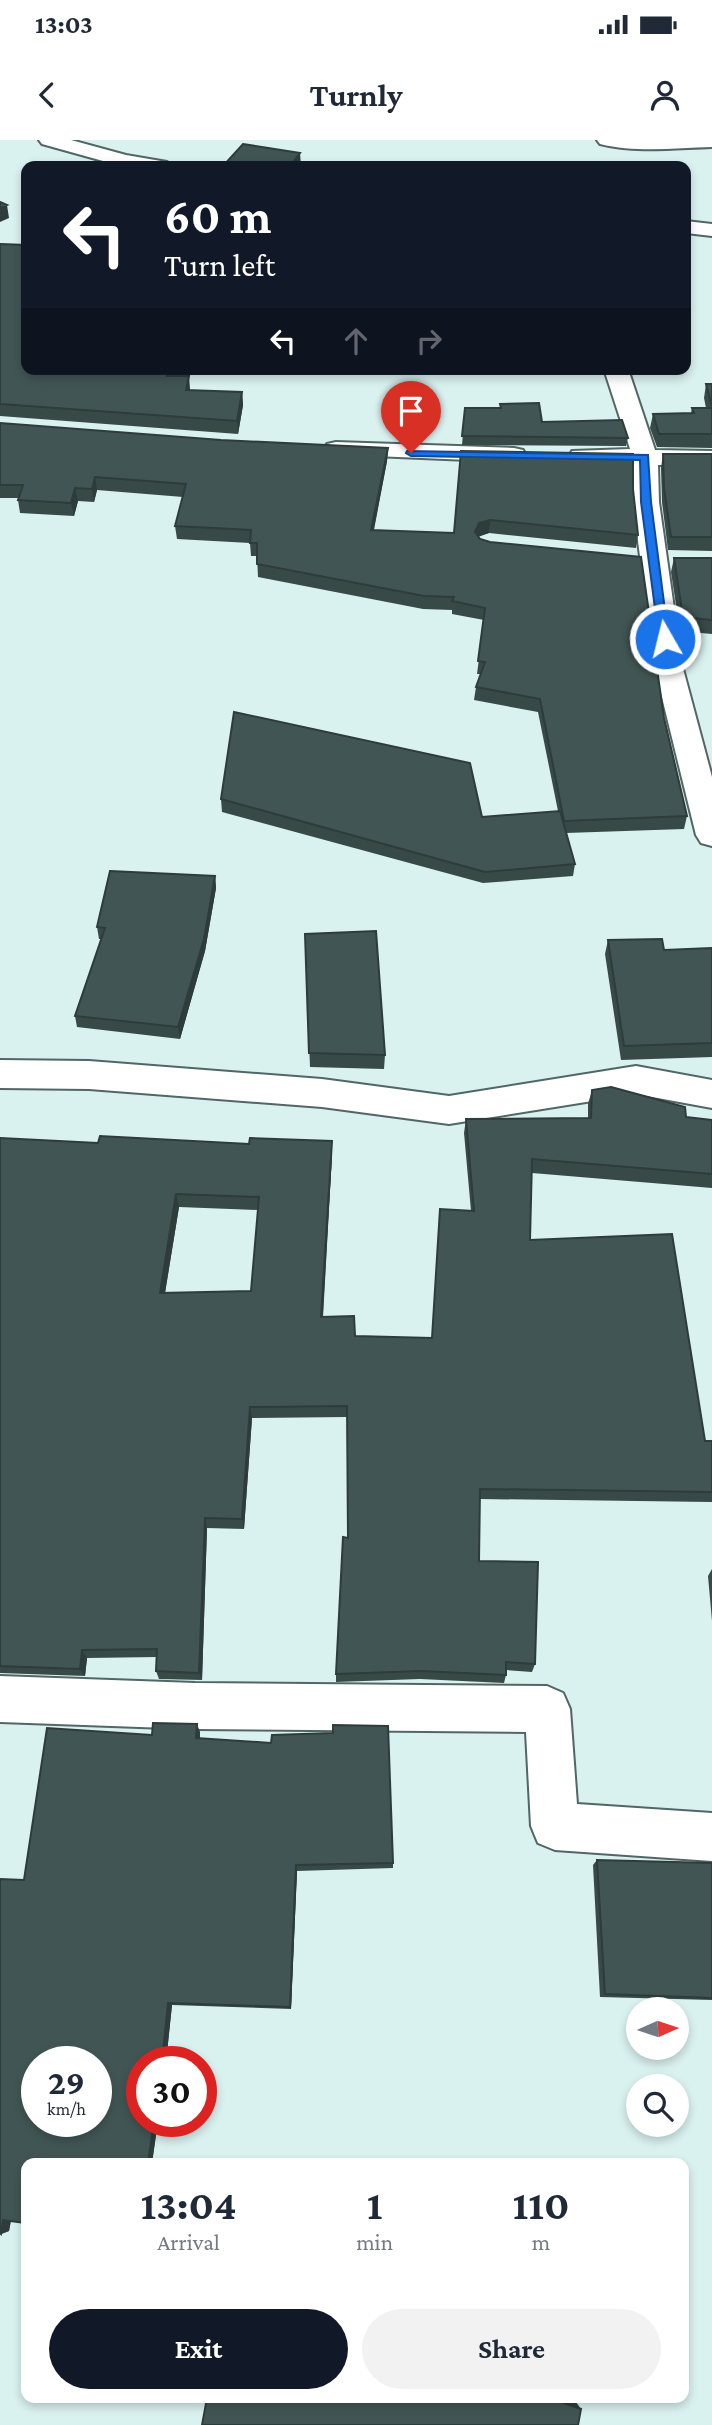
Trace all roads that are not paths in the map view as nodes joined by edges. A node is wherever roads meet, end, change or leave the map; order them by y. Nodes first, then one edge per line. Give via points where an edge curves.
1 (49, 140) edge
2 (607, 140) edge
3 (712, 141) edge
4 (124, 161) edge
5 (691, 228) edge
6 (712, 230) edge
7 (618, 375) edge
8 (317, 448) edge
9 (534, 456) edge
10 (562, 456) edge
11 (645, 457) junction
12 (712, 458) edge
13 (627, 558) edge
14 (666, 561) junction
15 (712, 835) edge
16 (0, 1074) edge
17 (712, 1094) edge
18 (0, 1699) edge
19 (712, 1836) edge

1 - 4 street
2 - 3 street
5 - 6 street
7 - 11 street
8 - 9 street
10 - 11 street
11 - 12 street
11 - 14 street via 646,502
13 - 14 street
14 - 15 street via 668,665
16 - 17 street via 89,1074 322,1093 449,1110 636,1080
18 - 19 street via 547,1709 555,1826

